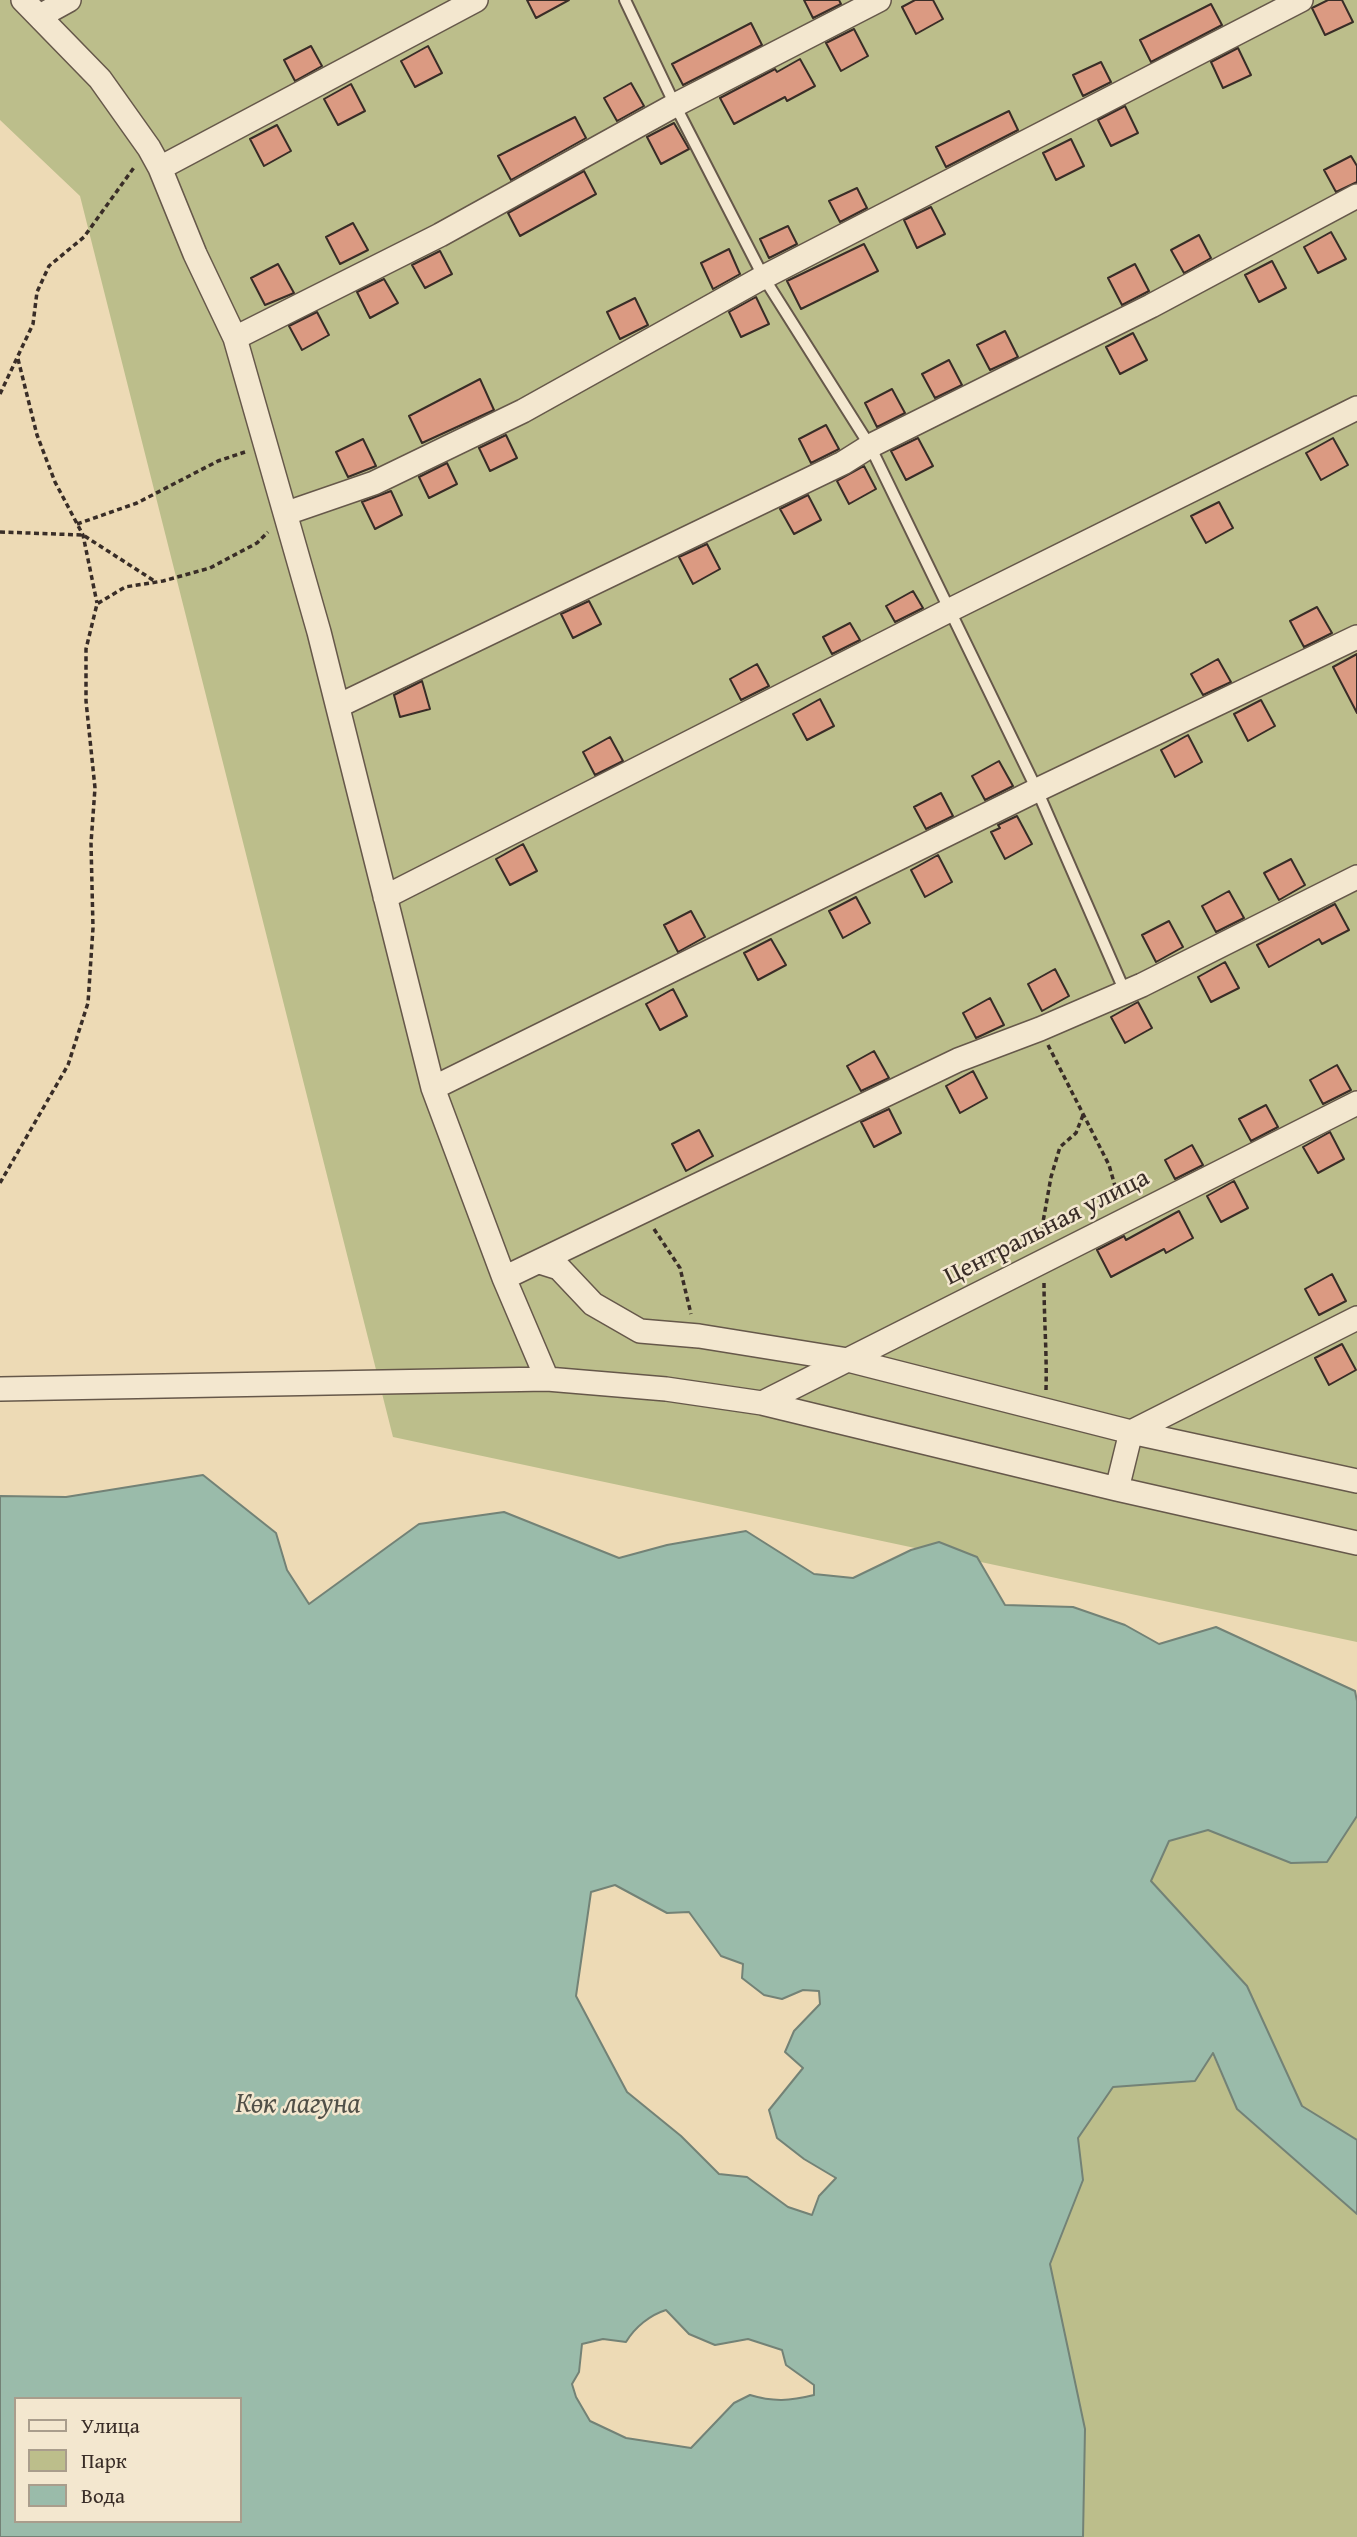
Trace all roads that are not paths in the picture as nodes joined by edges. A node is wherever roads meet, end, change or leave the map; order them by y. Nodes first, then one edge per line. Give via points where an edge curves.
1 (23, 0) edge
2 (69, 0) edge
3 (476, 0) edge
4 (625, 0) edge
5 (879, 0) edge
6 (1301, 0) edge
7 (40, 16) junction
8 (675, 105) junction
9 (160, 168) junction
10 (1357, 196) edge
11 (764, 278) junction
12 (235, 338) junction
13 (1357, 408) edge
14 (870, 446) junction
15 (287, 513) junction
16 (950, 610) junction
17 (1357, 636) edge
18 (338, 706) junction
19 (1037, 790) junction
20 (1357, 877) edge
21 (385, 897) junction
22 (1125, 992) junction
23 (433, 1088) junction
24 (1357, 1103) edge
25 (540, 1262) junction
26 (504, 1278) junction
27 (1357, 1318) edge
28 (848, 1360) junction
29 (547, 1379) junction
30 (0, 1389) edge
31 (762, 1403) junction
32 (1131, 1432) junction
33 (1357, 1481) edge
34 (1118, 1489) junction
35 (1357, 1543) edge

1 - 7 street
2 - 7 street
3 - 9 street
4 - 8 lane
5 - 8 street
6 - 11 street
7 - 9 street via 100,79
8 - 11 lane
8 - 12 street via 440,235
9 - 12 street
10 - 14 street via 1151,306
11 - 14 lane
11 - 15 street via 510,418 374,483
12 - 15 street
13 - 16 street
14 - 16 lane
14 - 18 street via 844,463
15 - 18 street
16 - 19 lane
16 - 21 street
17 - 19 street
18 - 21 street
19 - 22 lane
19 - 23 street
20 - 22 street
21 - 23 street
22 - 25 street via 958,1060
23 - 26 street
24 - 28 street, Центральная улица
25 - 26 street
25 - 28 street via 559,1268 593,1304 640,1331
26 - 29 street
27 - 32 street
28 - 31 street, Центральная улица
28 - 32 street
29 - 30 street
29 - 31 street
31 - 34 street
32 - 33 street
32 - 34 street
34 - 35 street

